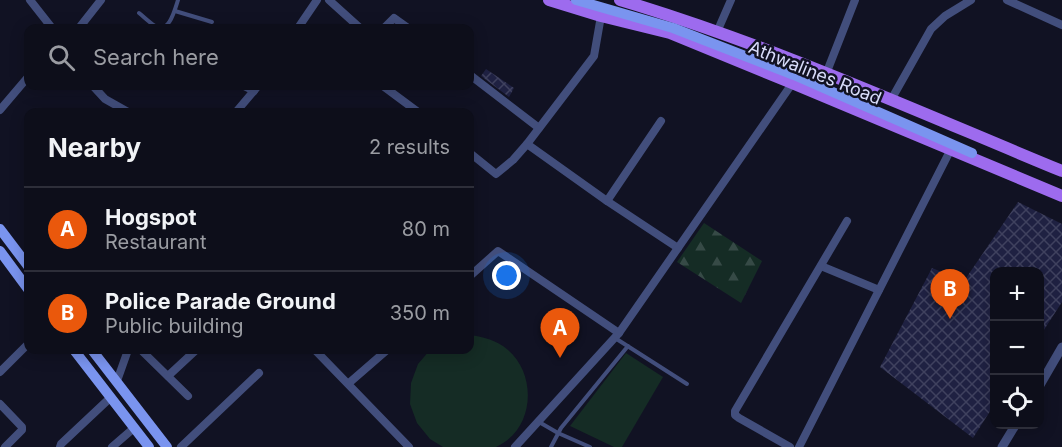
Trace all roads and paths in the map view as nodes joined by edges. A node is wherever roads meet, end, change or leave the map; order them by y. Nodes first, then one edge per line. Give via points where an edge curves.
1 (30, 0) edge
2 (101, 0) edge
3 (178, 0) edge
4 (317, 0) edge
5 (329, 0) edge
6 (576, 0) edge
7 (620, 0) edge
8 (730, 0) edge
9 (855, 0) edge
10 (968, 0) edge
11 (1007, 0) edge
12 (557, 1) edge
13 (175, 11) junction
14 (139, 13) dead end
15 (601, 16) junction
16 (212, 22) dead end
17 (49, 24) edge
18 (82, 24) edge
19 (153, 24) edge
20 (167, 24) edge
21 (301, 24) edge
22 (356, 24) edge
23 (388, 24) edge
24 (402, 24) edge
25 (1062, 25) edge
26 (717, 32) junction
27 (805, 65) junction
28 (826, 74) junction
29 (474, 78) edge
30 (24, 82) edge
31 (792, 83) junction
32 (97, 90) edge
33 (254, 90) edge
34 (388, 90) edge
35 (891, 100) junction
36 (121, 108) edge
37 (239, 108) edge
38 (413, 108) edge
39 (0, 110) edge
40 (661, 120) dead end
41 (539, 128) junction
42 (527, 144) junction
43 (951, 149) junction
44 (474, 156) edge
45 (1005, 171) junction
46 (1062, 171) edge
47 (1062, 196) edge
48 (607, 201) junction
49 (847, 220) dead end
50 (0, 229) edge
51 (678, 248) junction
52 (0, 251) edge
53 (24, 261) edge
54 (821, 266) junction
55 (474, 272) edge
56 (24, 284) edge
57 (879, 290) junction
58 (616, 335) junction
59 (628, 346) junction
60 (1062, 347) edge
61 (24, 348) edge
62 (77, 354) edge
63 (96, 354) edge
64 (127, 354) edge
65 (145, 354) edge
66 (192, 354) edge
67 (319, 354) edge
68 (382, 354) edge
69 (0, 372) edge
70 (259, 373) dead end
71 (168, 376) junction
72 (1044, 378) edge
73 (117, 381) junction
74 (349, 383) junction
75 (687, 384) dead end
76 (188, 396) dead end
77 (111, 398) junction
78 (0, 404) edge
79 (538, 422) junction
80 (134, 429) junction
81 (1013, 429) edge
82 (558, 433) junction
83 (784, 446) edge
84 (5, 447) edge
85 (60, 447) edge
86 (112, 447) edge
87 (149, 447) edge
88 (167, 447) edge
89 (181, 447) edge
90 (409, 447) edge
91 (515, 447) edge
92 (551, 447) edge
93 (590, 447) edge
94 (799, 447) edge
95 (1002, 447) edge

1 - 17 street
2 - 18 street
3 - 13 lane
4 - 21 street
5 - 22 street
6 - 45 main road, bridge via 673,28 784,71
7 - 26 main road, Athwalines Road
8 - 26 street
9 - 28 street
10 - 35 street via 931,29
11 - 25 street
12 - 15 main road, Athwalines Road
13 - 16 lane
13 - 20 lane
14 - 19 lane
15 - 31 main road, Athwalines Road via 670,33
15 - 41 street via 594,56
23 - 24 street via 394,18
26 - 27 main road, Athwalines Road
27 - 28 main road, Athwalines Road
27 - 31 street
28 - 35 main road, Athwalines Road
29 - 41 street
30 - 39 street
31 - 43 main road, Athwalines Road
31 - 51 street
32 - 36 street
33 - 37 street
34 - 38 street
35 - 46 main road, Athwalines Road
40 - 48 street
41 - 42 street
42 - 44 street via 496,174
42 - 48 street
43 - 45 main road, Athwalines Road
43 - 57 street
45 - 47 main road, Athwalines Road
48 - 51 street
49 - 54 street
50 - 53 main road
51 - 58 street
52 - 56 main road
54 - 57 street
54 - 83 street via 735,411 739,418
55 - 58 street via 498,251
57 - 94 street
58 - 59 lane
58 - 79 street
59 - 75 lane
59 - 82 lane
60 - 72 street
61 - 69 street
62 - 77 main road
63 - 73 main road
64 - 73 street
65 - 71 street
66 - 71 street
67 - 74 street
68 - 74 street
70 - 89 street
71 - 76 street
73 - 88 main road
74 - 90 street
77 - 80 main road
77 - 85 street
78 - 84 street via 22,427
79 - 82 lane
79 - 91 street
80 - 86 street
80 - 87 main road
81 - 95 street
82 - 92 lane
82 - 93 lane

